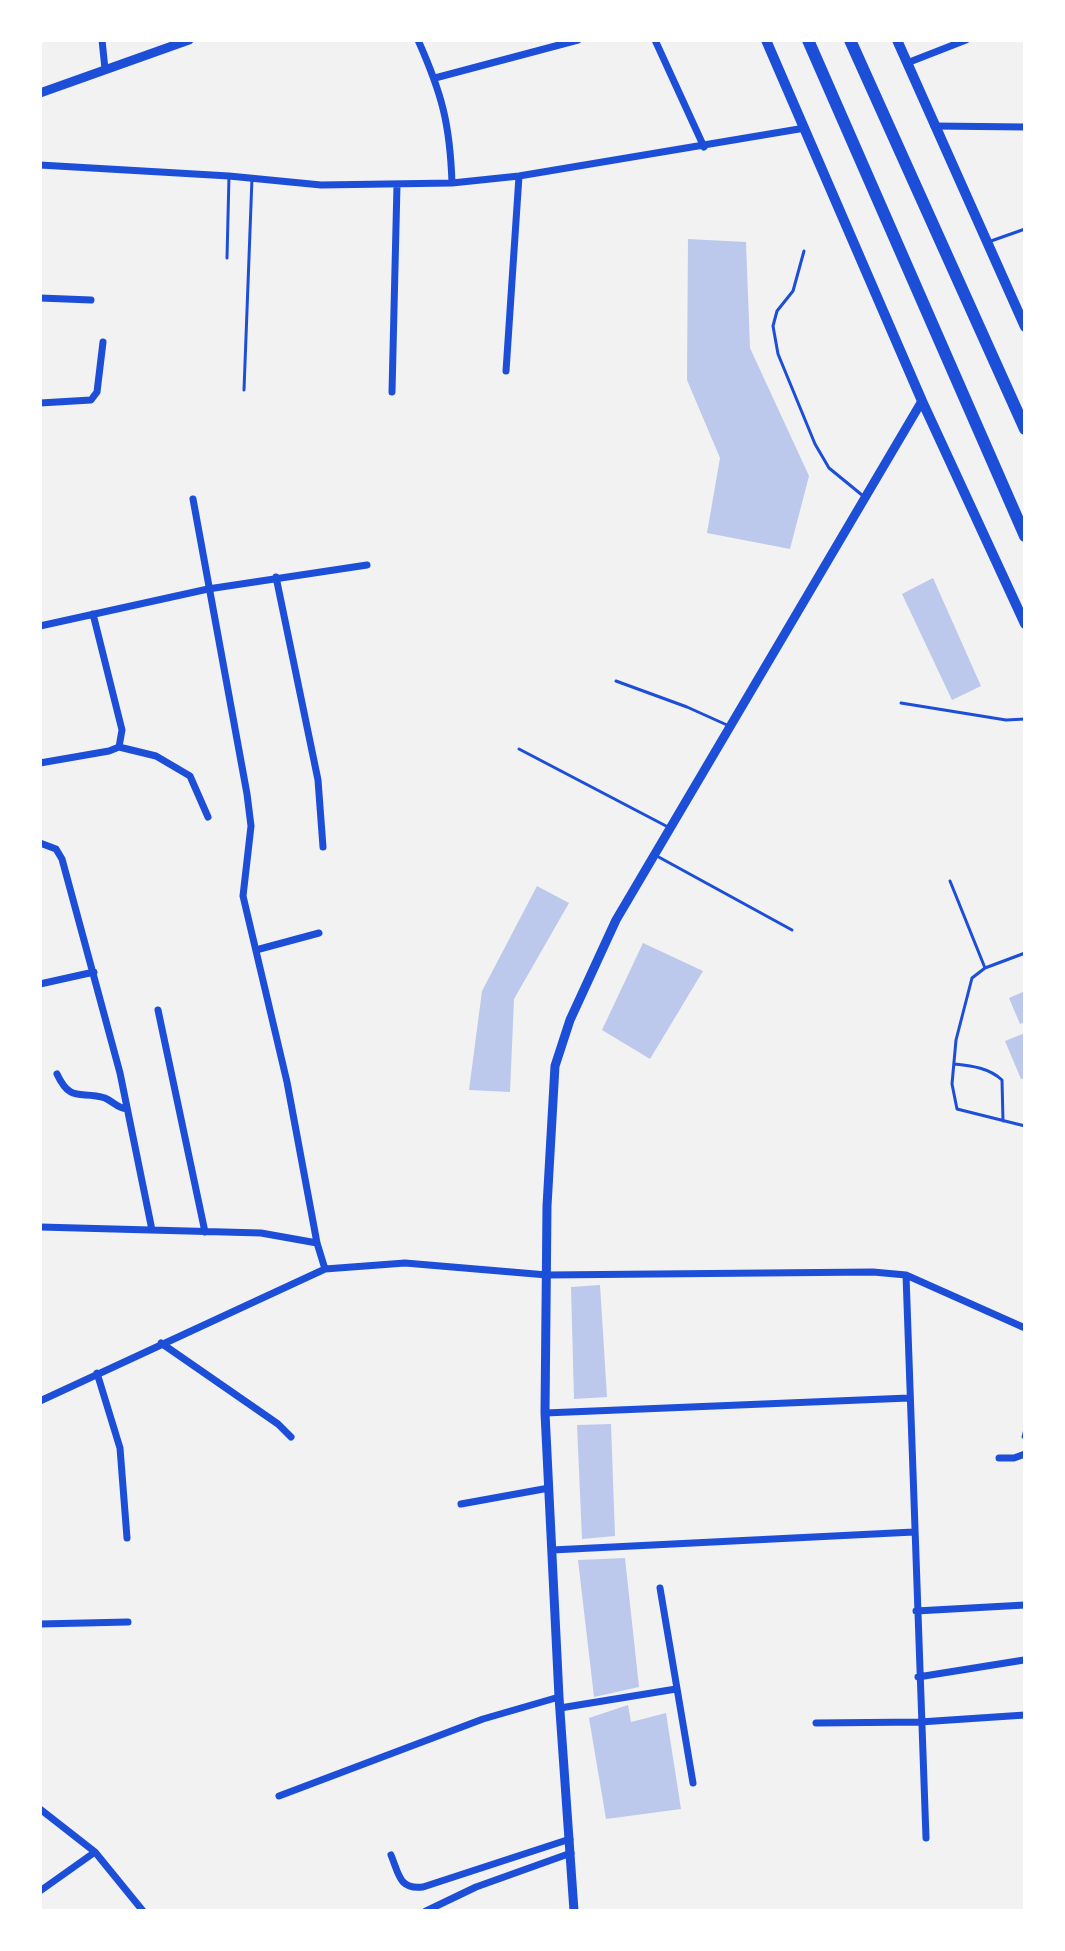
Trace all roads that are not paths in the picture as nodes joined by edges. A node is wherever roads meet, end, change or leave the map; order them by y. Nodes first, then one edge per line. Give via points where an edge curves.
1 (102, 40) edge
2 (189, 40) edge
3 (418, 40) edge
4 (578, 40) edge
5 (655, 40) edge
6 (766, 40) edge
7 (808, 40) edge
8 (850, 40) edge
9 (897, 40) edge
10 (966, 40) edge
11 (907, 63) junction
12 (105, 69) junction
13 (435, 78) junction
14 (40, 93) edge
15 (934, 126) junction
16 (1025, 127) edge
17 (805, 128) junction
18 (704, 147) junction
19 (40, 165) edge
20 (229, 176) junction
21 (519, 176) junction
22 (252, 178) junction
23 (452, 183) junction
24 (397, 185) junction
25 (1025, 229) edge
26 (987, 243) junction
27 (804, 251) dead end
28 (227, 258) dead end
29 (40, 298) edge
30 (91, 300) dead end
31 (1024, 324) edge
32 (103, 342) dead end
33 (506, 371) dead end
34 (244, 390) dead end
35 (392, 392) dead end
36 (922, 401) junction
37 (40, 403) edge
38 (1025, 429) edge
39 (865, 498) junction
40 (193, 499) dead end
41 (1025, 536) edge
42 (367, 565) dead end
43 (276, 577) junction
44 (208, 589) junction
45 (93, 614) junction
46 (1025, 624) edge
47 (40, 626) edge
48 (616, 681) dead end
49 (901, 703) dead end
50 (1025, 719) edge
51 (731, 726) junction
52 (119, 747) junction
53 (519, 749) dead end
54 (40, 763) edge
55 (208, 817) dead end
56 (671, 828) junction
57 (40, 843) edge
58 (323, 847) dead end
59 (655, 855) junction
60 (950, 881) dead end
61 (792, 930) dead end
62 (319, 933) dead end
63 (256, 950) junction
64 (1025, 953) edge
65 (985, 968) junction
66 (94, 972) junction
67 (40, 984) edge
68 (158, 1010) dead end
69 (954, 1064) junction
70 (57, 1074) dead end
71 (127, 1109) junction
72 (1003, 1121) junction
73 (1025, 1126) edge
74 (40, 1227) edge
75 (152, 1230) junction
76 (205, 1232) junction
77 (317, 1243) junction
78 (325, 1269) junction
79 (547, 1275) junction
80 (906, 1275) junction
81 (1025, 1328) edge
82 (161, 1343) junction
83 (97, 1373) junction
84 (909, 1398) junction
85 (40, 1401) edge
86 (545, 1413) junction
87 (1025, 1429) edge
88 (291, 1437) dead end
89 (1023, 1437) edge
90 (1025, 1454) edge
91 (999, 1458) dead end
92 (549, 1488) junction
93 (461, 1504) dead end
94 (914, 1532) junction
95 (127, 1538) dead end
96 (552, 1550) junction
97 (660, 1588) dead end
98 (1025, 1605) edge
99 (916, 1611) junction
100 (128, 1622) dead end
101 (40, 1624) edge
102 (1024, 1660) edge
103 (918, 1677) junction
104 (676, 1689) junction
105 (560, 1703) junction
106 (1025, 1715) edge
107 (920, 1722) junction
108 (816, 1723) dead end
109 (693, 1783) dead end
110 (279, 1796) dead end
111 (40, 1809) edge
112 (926, 1838) dead end
113 (570, 1839) junction
114 (95, 1852) junction
115 (571, 1853) junction
116 (391, 1855) dead end
117 (40, 1891) edge
118 (143, 1911) edge
119 (426, 1911) edge
120 (574, 1911) edge

1 - 12 street
2 - 12 street
3 - 13 street
4 - 13 street
5 - 18 street
6 - 17 main road
7 - 41 highway
8 - 38 highway
9 - 11 main road
10 - 11 street
11 - 15 main road
12 - 14 street
13 - 23 street via 451,138
15 - 16 street
15 - 26 main road
17 - 18 street
17 - 36 main road
18 - 21 street
19 - 20 street
20 - 22 street
20 - 28 lane
21 - 23 street
21 - 33 street
22 - 24 street
22 - 34 lane
23 - 24 street
24 - 35 street
25 - 26 lane
26 - 31 main road
27 - 39 lane via 793,291 773,326 778,354 829,468
29 - 30 street
32 - 37 street via 97,392 91,400
36 - 39 street
36 - 46 main road
39 - 51 street
40 - 44 street
42 - 43 street
43 - 44 street
43 - 58 street via 318,780
44 - 45 street
44 - 63 street via 247,794 251,826 243,896
45 - 47 street
45 - 52 street via 122,730
48 - 51 lane
49 - 50 lane
51 - 56 street
52 - 54 street
52 - 55 street via 156,756 190,776
53 - 56 lane
56 - 59 street
57 - 66 street via 56,849 62,859
59 - 61 lane
59 - 79 street via 616,920 555,1066
60 - 65 lane
62 - 63 street
63 - 77 street
64 - 65 lane
65 - 69 lane via 972,978
66 - 67 street
66 - 71 street
68 - 76 street
69 - 72 lane via 977,1067 1002,1080
69 - 72 lane via 955,1107
70 - 71 street via 73,1094 103,1098
71 - 75 street
72 - 73 lane
74 - 75 street
75 - 76 street
76 - 77 street via 261,1233
77 - 78 street
78 - 79 street via 405,1263
78 - 82 street
79 - 80 street
79 - 86 street
80 - 81 street
80 - 84 street
82 - 83 street
82 - 88 street
83 - 85 street
83 - 95 street via 120,1448
84 - 86 street
84 - 94 street
86 - 92 street
87 - 89 lane
90 - 91 street
92 - 93 street
92 - 96 street
94 - 96 street
94 - 99 street
96 - 105 street
97 - 104 street
98 - 99 street
99 - 103 street
100 - 101 street
102 - 103 street
103 - 107 street
104 - 105 street
104 - 109 street
105 - 110 street via 483,1719
105 - 113 street
106 - 107 street
107 - 108 street
107 - 112 street
111 - 114 street
113 - 115 street
113 - 116 street via 423,1887 407,1887
114 - 117 street
114 - 118 street
115 - 119 street
115 - 120 street

